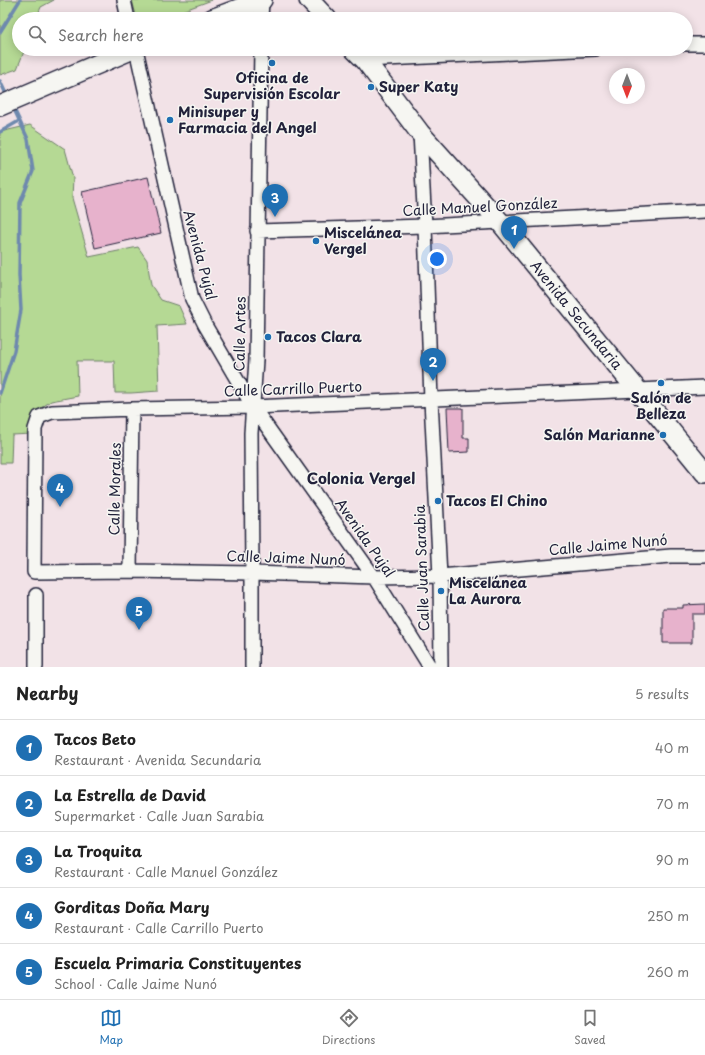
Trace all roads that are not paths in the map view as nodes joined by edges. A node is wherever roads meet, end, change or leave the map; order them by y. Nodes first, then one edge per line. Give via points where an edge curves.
1 (124, 0) edge
2 (262, 0) edge
3 (309, 0) edge
4 (127, 12) edge
5 (230, 12) edge
6 (261, 12) edge
7 (320, 12) edge
8 (693, 44) edge
9 (705, 44) edge
10 (118, 56) edge
11 (136, 56) edge
12 (261, 56) edge
13 (360, 56) edge
14 (0, 106) edge
15 (420, 133) junction
16 (705, 211) edge
17 (501, 223) junction
18 (425, 226) junction
19 (257, 231) junction
20 (705, 387) edge
21 (638, 389) junction
22 (431, 400) junction
23 (253, 407) junction
24 (132, 409) junction
25 (705, 473) edge
26 (705, 556) edge
27 (130, 571) junction
28 (34, 572) joint
29 (252, 573) junction
30 (440, 576) junction
31 (374, 577) junction
32 (36, 595) dead end
33 (36, 667) edge
34 (252, 667) edge
35 (430, 667) edge
36 (441, 667) edge

1 - 4 street
2 - 5 street
2 - 6 street
3 - 7 street
8 - 9 street
10 - 14 street
11 - 23 street, Avenida Pujal via 192,299
12 - 19 street, Calle Artes
13 - 15 street, Avenida Secundaria
15 - 17 street, Avenida Secundaria
15 - 18 street, Calle Juan Sarabia
16 - 17 street, Calle Manuel González
17 - 18 street, Calle Manuel González
17 - 21 street, Avenida Secundaria
18 - 19 street, Calle Manuel González
18 - 22 street, Calle Juan Sarabia
19 - 23 street, Calle Artes
20 - 21 street, Calle Carrillo Puerto
21 - 22 street, Calle Carrillo Puerto
21 - 25 street, Avenida Secundaria
22 - 23 street, Calle Carrillo Puerto
22 - 30 street, Calle Juan Sarabia
23 - 24 street, Calle Carrillo Puerto
23 - 29 street, Calle Artes
23 - 31 street, Avenida Pujal
24 - 27 street, Calle Morales
24 - 28 street, Calle Carrillo Puerto via 52,412 39,417 34,429
26 - 30 street, Calle Jaime Nunó via 671,556
27 - 28 street, Calle Jaime Nunó
27 - 29 street, Calle Jaime Nunó
29 - 31 street, Calle Jaime Nunó
29 - 34 street, Calle Artes
30 - 31 street, Calle Jaime Nunó
30 - 36 street, Calle Juan Sarabia
31 - 35 street, Avenida Pujal
32 - 33 street

